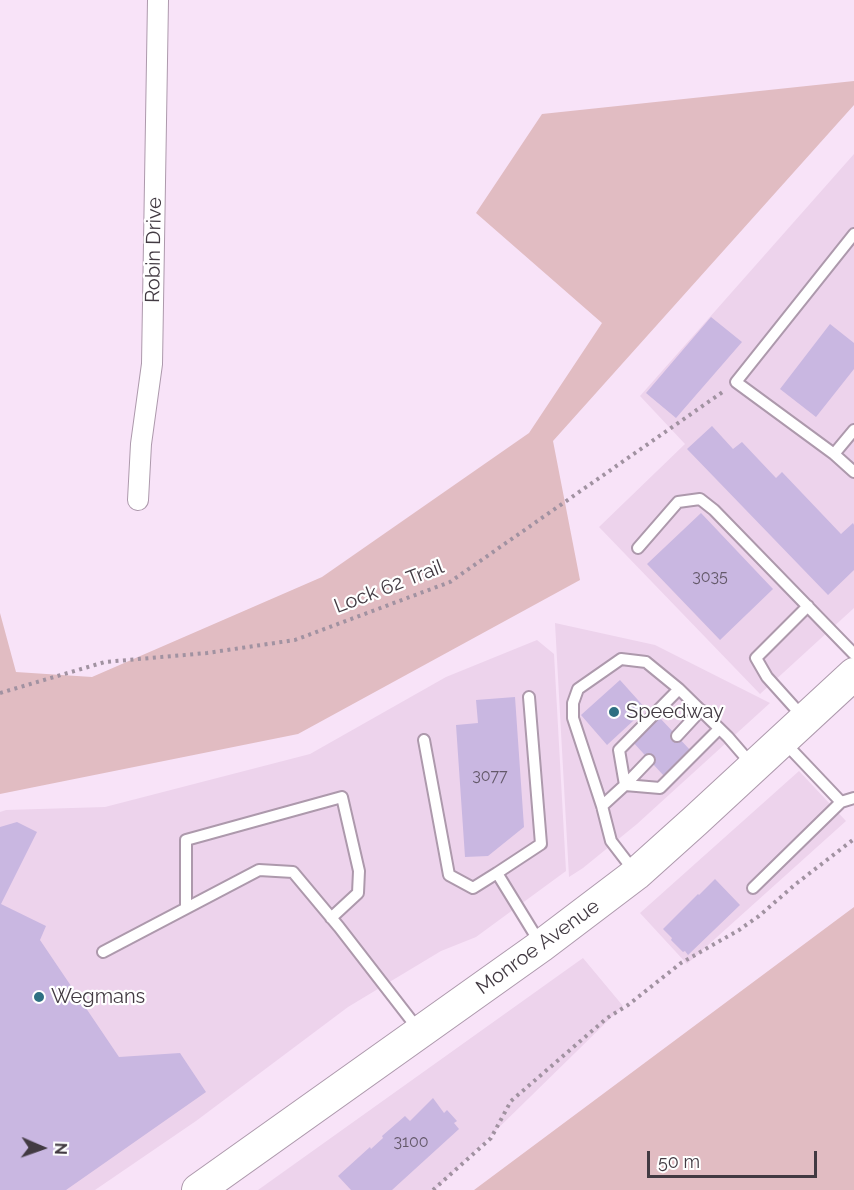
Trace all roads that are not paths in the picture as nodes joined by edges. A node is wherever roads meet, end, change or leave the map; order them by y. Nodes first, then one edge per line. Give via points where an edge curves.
1 (158, 0) edge
2 (854, 234) edge
3 (854, 430) edge
4 (834, 454) junction
5 (854, 472) edge
6 (138, 500) dead end
7 (638, 548) dead end
8 (808, 606) junction
9 (854, 654) edge
10 (854, 674) edge
11 (679, 689) junction
12 (529, 697) dead end
13 (701, 710) junction
14 (719, 729) junction
15 (794, 730) junction
16 (676, 736) dead end
17 (424, 740) dead end
18 (649, 760) dead end
19 (753, 766) junction
20 (625, 785) junction
21 (854, 798) edge
22 (841, 802) junction
23 (602, 806) junction
24 (497, 873) junction
25 (636, 874) junction
26 (753, 888) dead end
27 (186, 908) junction
28 (331, 918) junction
29 (541, 946) junction
30 (103, 952) dead end
31 (420, 1031) junction
32 (198, 1190) edge

1 - 6 street, Robin Drive via 152,364
2 - 4 lane via 736,382
3 - 4 lane
4 - 5 lane
7 - 8 lane via 678,502 700,499
8 - 9 lane
8 - 15 lane via 756,658
10 - 15 main road, Monroe Avenue
11 - 13 lane
11 - 20 lane via 619,750
11 - 23 lane via 646,662 621,659 578,689 573,718
12 - 24 lane via 541,844
13 - 14 lane
13 - 16 lane
14 - 19 lane
14 - 20 lane via 660,788
15 - 19 main road, Monroe Avenue
15 - 22 lane
17 - 24 lane via 449,875 473,888
18 - 20 lane
19 - 25 main road, Monroe Avenue
20 - 23 lane
21 - 22 lane
22 - 26 lane
23 - 25 lane via 611,841
24 - 29 lane
25 - 29 main road, Monroe Avenue
27 - 28 lane via 259,870 293,872
27 - 28 lane via 186,840 342,797 359,871 358,893
27 - 30 lane
28 - 31 lane
29 - 31 main road, Monroe Avenue
31 - 32 main road, Monroe Avenue

